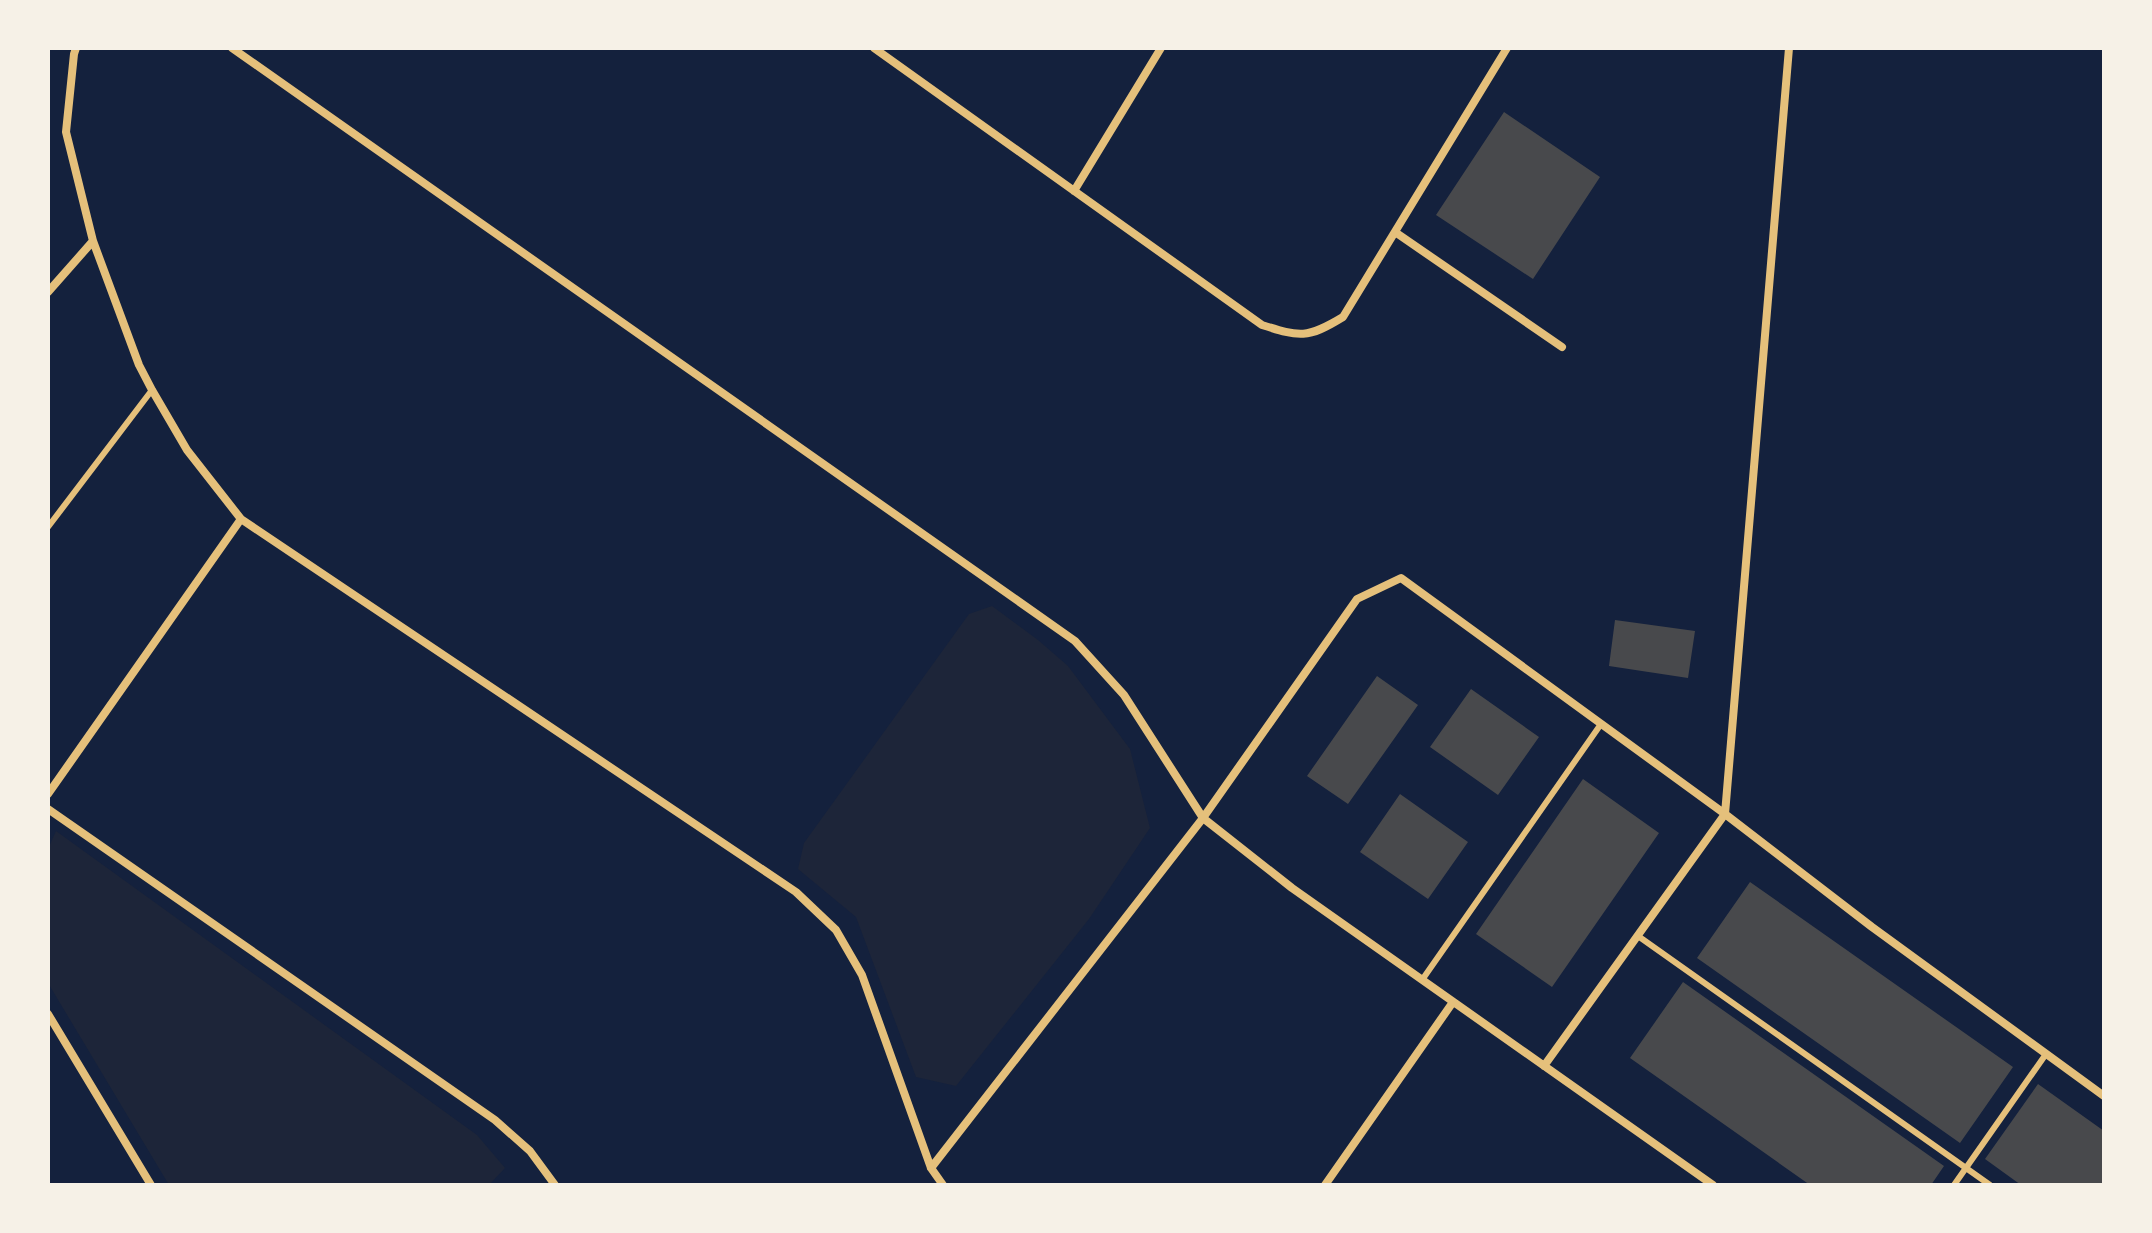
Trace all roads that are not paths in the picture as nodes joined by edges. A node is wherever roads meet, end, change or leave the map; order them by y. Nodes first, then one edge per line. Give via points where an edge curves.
1 (232, 48) edge
2 (874, 48) edge
3 (1161, 48) edge
4 (1507, 48) edge
5 (1789, 48) edge
6 (75, 51) edge
7 (1074, 191) junction
8 (1395, 232) junction
9 (93, 241) junction
10 (48, 292) edge
11 (1562, 347) dead end
12 (152, 390) junction
13 (241, 519) junction
14 (48, 527) edge
15 (1601, 724) junction
16 (48, 794) edge
17 (48, 809) edge
18 (1725, 814) junction
19 (1203, 818) junction
20 (1638, 936) junction
21 (1422, 980) junction
22 (1453, 1002) junction
23 (48, 1014) edge
24 (2046, 1054) junction
25 (1544, 1066) junction
26 (2104, 1096) edge
27 (931, 1168) junction
28 (1966, 1168) junction
29 (151, 1185) edge
30 (555, 1185) edge
31 (943, 1185) edge
32 (1325, 1185) edge
33 (1713, 1185) edge
34 (1954, 1185) edge
35 (1990, 1185) edge

1 - 19 street via 1075,641 1124,695
2 - 7 street
3 - 7 street
4 - 8 street
5 - 18 street
6 - 9 street via 66,132
7 - 8 street via 1262,325 1295,335 1321,331 1343,317
8 - 11 street
9 - 10 street
9 - 12 street
12 - 13 street via 187,450
12 - 14 lane
13 - 16 street
13 - 27 street via 796,892 836,930 862,975
15 - 18 street
15 - 19 street via 1401,578 1357,599
15 - 21 lane
17 - 30 street via 495,1120 530,1151
18 - 20 street
18 - 24 street
19 - 21 street
19 - 27 street
20 - 25 street
20 - 28 lane
21 - 22 street
22 - 25 street
22 - 32 street
23 - 29 street
24 - 26 street
24 - 28 lane
25 - 33 street
27 - 31 street
28 - 34 lane
28 - 35 lane

